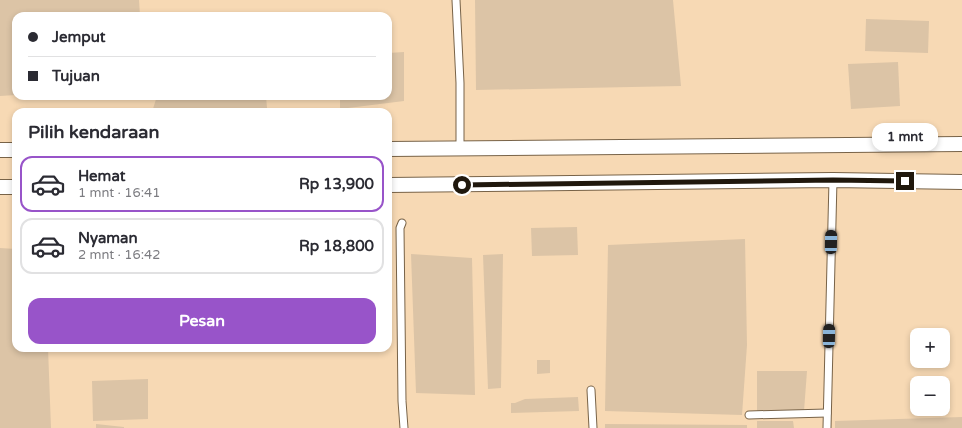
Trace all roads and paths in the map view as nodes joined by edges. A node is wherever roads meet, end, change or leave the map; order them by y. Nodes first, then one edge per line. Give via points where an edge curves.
1 (456, 0) edge
2 (962, 144) edge
3 (392, 149) edge
4 (460, 149) junction
5 (0, 150) edge
6 (12, 150) edge
7 (833, 180) junction
8 (962, 182) edge
9 (392, 185) edge
10 (0, 187) edge
11 (12, 187) edge
12 (402, 223) dead end
13 (591, 390) dead end
14 (827, 413) junction
15 (749, 415) dead end
16 (404, 428) edge
17 (593, 428) edge
18 (827, 428) edge

1 - 4 lane
2 - 4 street
3 - 4 street
5 - 6 street
7 - 8 street
7 - 9 street
7 - 14 lane
10 - 11 street
12 - 16 lane via 400,228
13 - 17 lane
14 - 15 lane
14 - 18 lane

